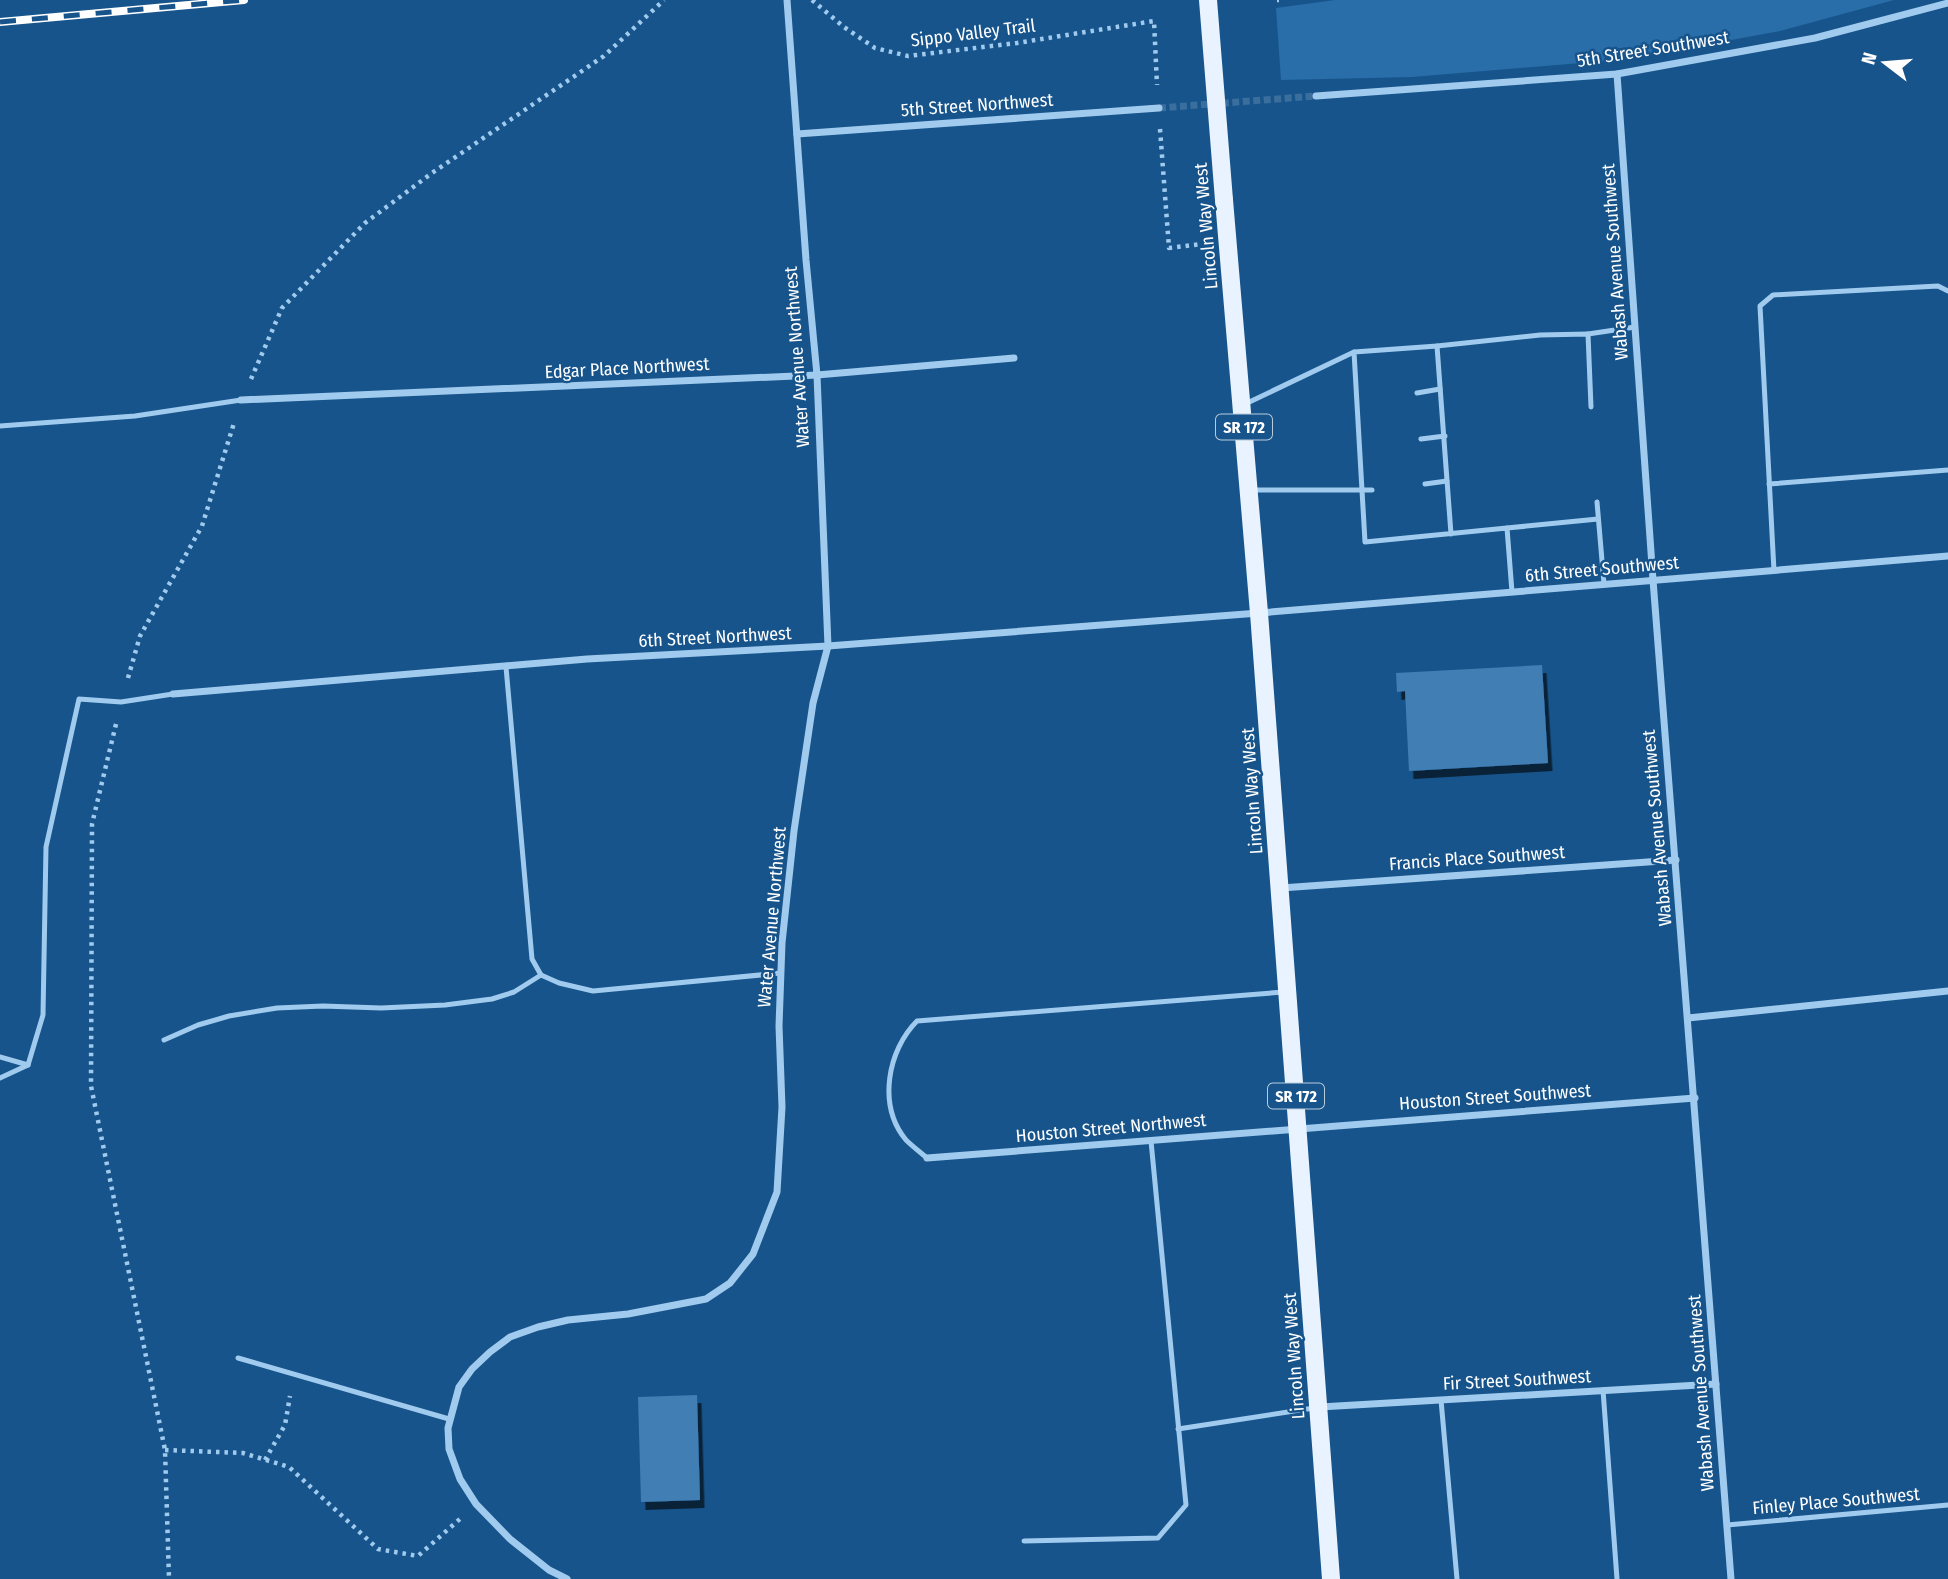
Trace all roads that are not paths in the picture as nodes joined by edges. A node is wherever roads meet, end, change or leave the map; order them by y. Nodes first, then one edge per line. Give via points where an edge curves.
1 (787, 0) edge
2 (1208, 0) edge
3 (1948, 3) edge
4 (1617, 74) junction
5 (1316, 96) tunnel mouth
6 (1158, 108) tunnel mouth
7 (797, 134) junction
8 (1948, 291) edge
9 (1635, 327) junction
10 (1588, 334) junction
11 (1437, 346) junction
12 (1354, 352) junction
13 (1014, 358) dead end
14 (817, 375) junction
15 (1440, 389) junction
16 (1417, 393) dead end
17 (1357, 398) junction
18 (1365, 398) dead end
19 (242, 400) joint
20 (1243, 405) junction
21 (1591, 407) dead end
22 (0, 425) edge
23 (1444, 436) junction
24 (1422, 439) dead end
25 (1370, 445) dead end
26 (1360, 446) junction
27 (1948, 470) edge
28 (1447, 481) junction
29 (1425, 484) dead end
30 (1769, 484) junction
31 (1249, 490) junction
32 (1372, 490) dead end
33 (1363, 491) junction
34 (1597, 502) dead end
35 (1598, 519) junction
36 (1507, 528) junction
37 (1451, 534) junction
38 (1948, 556) edge
39 (1774, 570) junction
40 (1653, 580) junction
41 (1604, 584) junction
42 (1511, 592) junction
43 (1259, 613) junction
44 (828, 646) junction
45 (506, 667) junction
46 (173, 694) joint
47 (1676, 860) junction
48 (1280, 888) junction
49 (781, 973) junction
50 (541, 975) junction
51 (1948, 991) edge
52 (1288, 992) junction
53 (1689, 1018) junction
54 (164, 1040) dead end
55 (0, 1056) edge
56 (28, 1065) junction
57 (0, 1078) edge
58 (1695, 1098) junction
59 (1298, 1128) junction
60 (1151, 1140) junction
61 (927, 1158) joint
62 (238, 1358) dead end
63 (1716, 1384) junction
64 (1603, 1390) junction
65 (1441, 1400) junction
66 (1319, 1407) junction
67 (449, 1419) junction
68 (1178, 1429) junction
69 (1948, 1505) edge
70 (1727, 1525) junction
71 (1024, 1541) dead end
72 (567, 1579) edge
73 (1331, 1579) edge
74 (1457, 1579) edge
75 (1617, 1579) edge
76 (1731, 1579) edge

1 - 7 street, Water Avenue Northwest
2 - 20 main road, Lincoln Way West / SR 172, bridge
3 - 4 street, 5th Street Southwest via 1815,37
4 - 5 street, 5th Street Southwest
4 - 9 street, Wabash Avenue Southwest
6 - 7 street, 5th Street Northwest
7 - 14 street, Water Avenue Northwest
8 - 30 lane via 1938,286 1773,295 1760,306
9 - 10 lane
9 - 40 street, Wabash Avenue Southwest
10 - 11 lane
10 - 21 lane
11 - 12 lane
11 - 15 lane
12 - 17 lane
12 - 20 lane
13 - 14 street, Edgar Place Northwest
14 - 19 street, Edgar Place Northwest
14 - 44 street, Water Avenue Northwest
15 - 16 lane
15 - 23 lane
17 - 18 lane
17 - 26 lane
19 - 22 lane via 135,416
20 - 31 main road, Lincoln Way West / SR 172
23 - 24 lane
23 - 28 lane
25 - 26 lane
26 - 33 lane
27 - 30 lane
28 - 29 lane
28 - 37 lane
30 - 39 lane
31 - 33 lane
31 - 43 main road, Lincoln Way West / SR 172
32 - 33 lane
33 - 37 lane via 1366,542
34 - 35 lane
35 - 36 lane
35 - 41 lane
36 - 37 lane
36 - 42 lane
38 - 39 street, 6th Street Southwest
39 - 40 street, 6th Street Southwest
40 - 41 street, 6th Street Southwest
40 - 47 street, Wabash Avenue Southwest
41 - 42 street, 6th Street Southwest
42 - 43 street, 6th Street Southwest
43 - 44 street, 6th Street Northwest
43 - 48 main road, Lincoln Way West / SR 172
44 - 45 street, 6th Street Northwest
44 - 49 street, Water Avenue Northwest via 813,703 794,831
45 - 46 street, 6th Street Northwest
45 - 50 lane via 532,959
46 - 56 lane via 121,702 79,699 46,847 43,1015
47 - 48 street, Francis Place Southwest
47 - 53 street, Wabash Avenue Southwest
48 - 52 main road, Lincoln Way West / SR 172
49 - 50 lane via 593,991
49 - 67 street, Water Avenue Northwest via 777,1192 753,1254 730,1283 706,1299 568,1320 510,1337 472,1369 459,1387
50 - 54 lane via 492,999 381,1008 277,1008 229,1016
51 - 53 street
52 - 59 main road, Lincoln Way West / SR 172
52 - 61 lane via 917,1021 894,1056 889,1088 899,1128
53 - 58 street, Wabash Avenue Southwest
55 - 56 lane
56 - 57 lane
58 - 59 street, Houston Street Southwest
58 - 63 street, Wabash Avenue Southwest
59 - 60 street, Houston Street Northwest
59 - 66 main road, Lincoln Way West / SR 172
60 - 61 street, Houston Street Northwest
60 - 68 lane
62 - 67 lane
63 - 64 street, Fir Street Southwest
63 - 70 street, Wabash Avenue Southwest
64 - 65 street, Fir Street Southwest
64 - 75 lane
65 - 66 street, Fir Street Southwest
65 - 74 lane
66 - 68 lane
66 - 73 main road, Lincoln Way West / SR 172
67 - 72 street, Water Avenue Northwest via 449,1449 476,1504 529,1555
68 - 71 lane via 1186,1505 1158,1538
69 - 70 lane, Finley Place Southwest
70 - 76 street, Wabash Avenue Southwest

